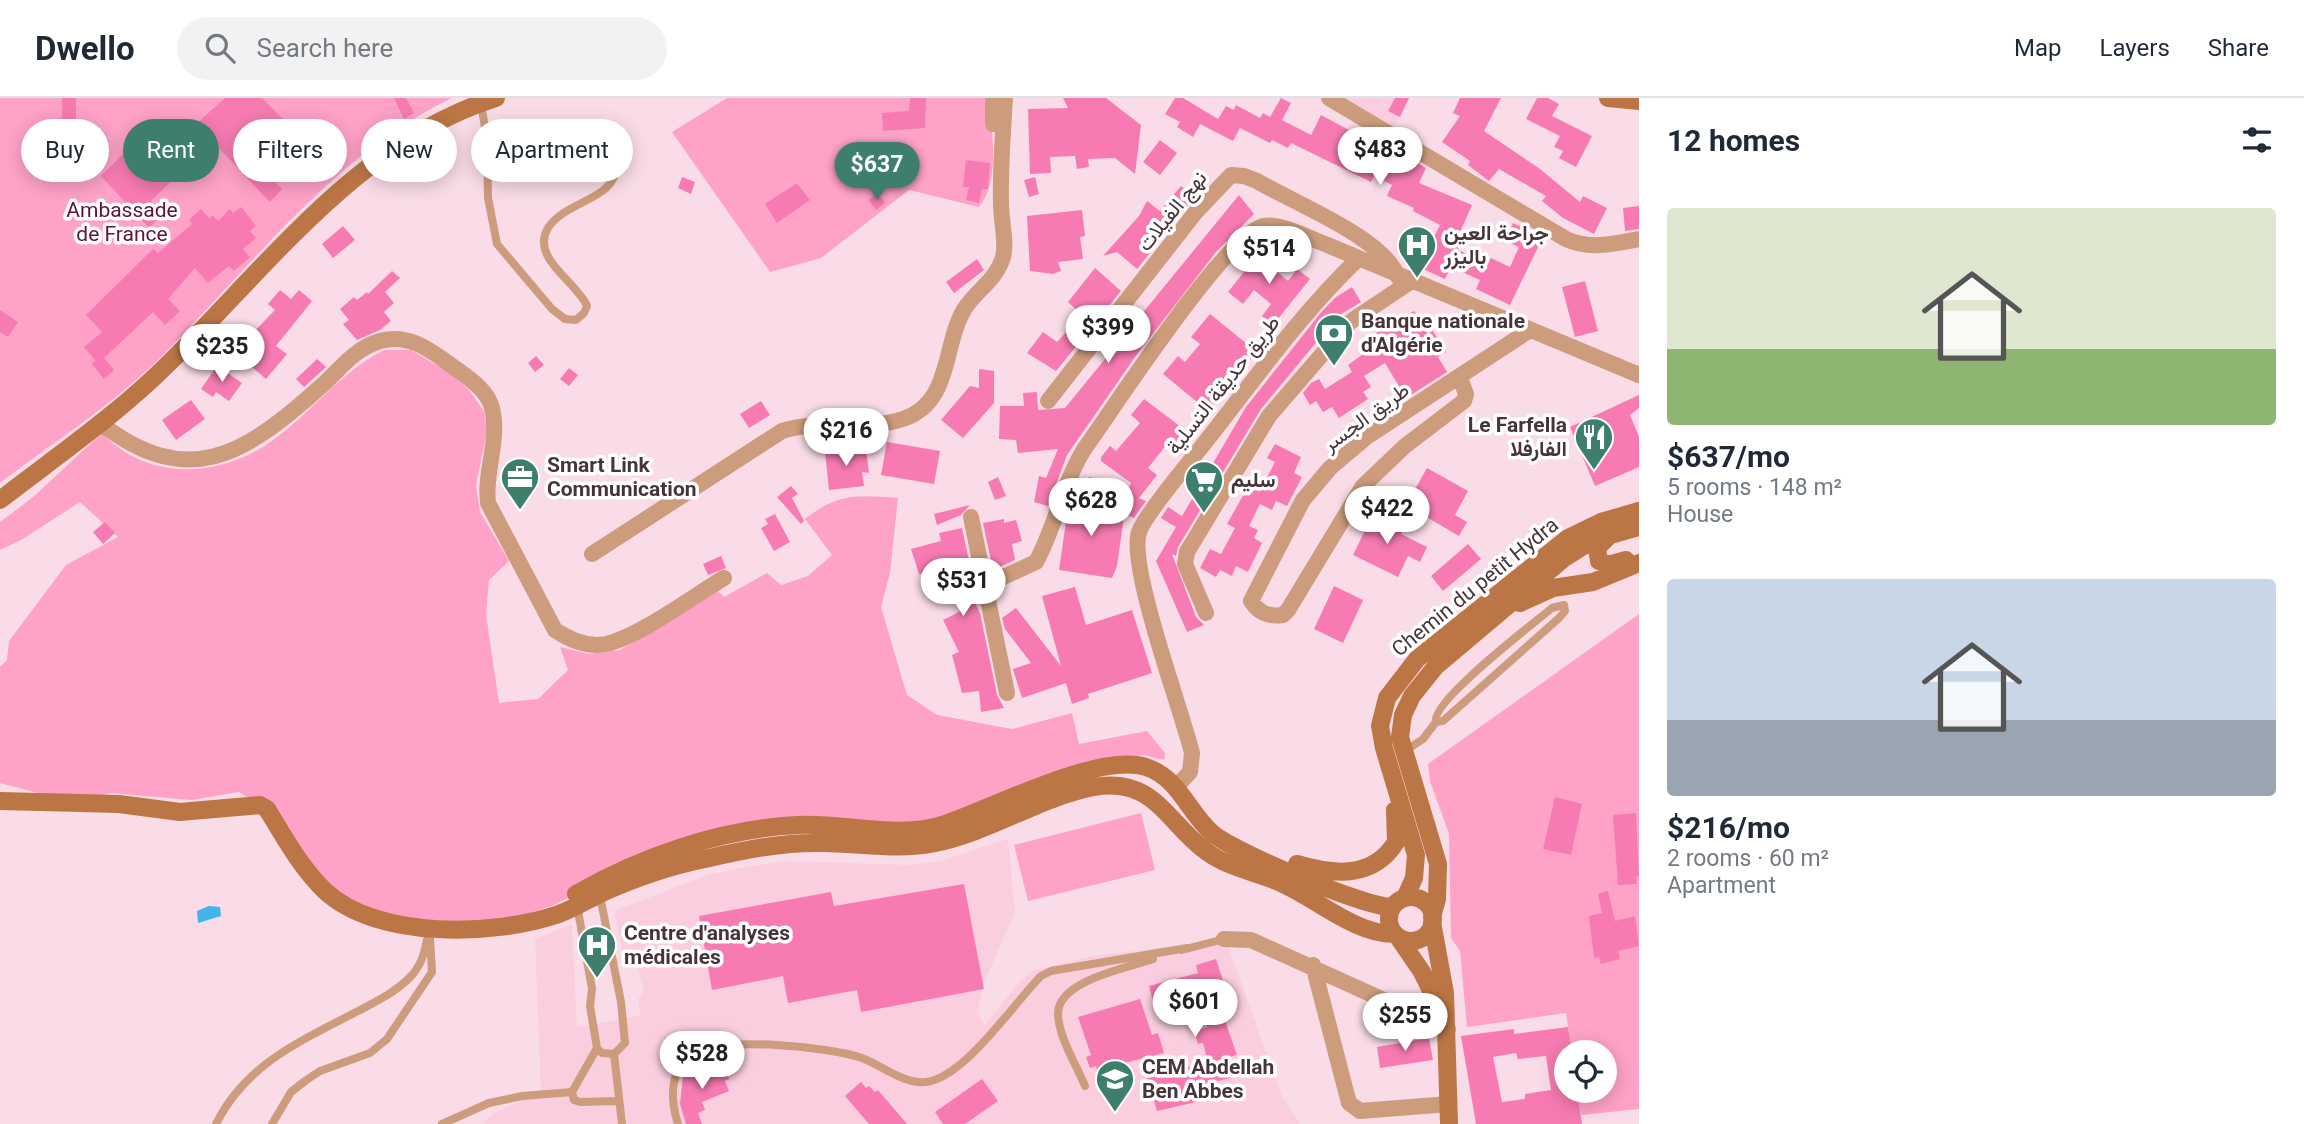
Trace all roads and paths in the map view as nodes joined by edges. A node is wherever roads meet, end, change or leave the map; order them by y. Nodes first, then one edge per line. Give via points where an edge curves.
1 (993, 98) edge
2 (1005, 98) edge
3 (1329, 98) edge
4 (1608, 98) edge
5 (488, 100) edge
6 (1634, 100) edge
7 (488, 119) edge
8 (487, 139) joint
9 (1000, 203) junction
10 (1639, 239) edge
11 (1359, 258) junction
12 (1404, 280) junction
13 (1530, 330) junction
14 (1639, 375) edge
15 (1460, 378) junction
16 (1048, 401) dead end
17 (100, 423) junction
18 (0, 500) edge
19 (1639, 511) edge
20 (971, 517) dead end
21 (1639, 527) edge
22 (1615, 531) junction
23 (592, 554) dead end
24 (1639, 555) edge
25 (1639, 563) edge
26 (724, 578) dead end
27 (984, 586) junction
28 (1206, 613) dead end
29 (1473, 633) junction
30 (1007, 693) dead end
31 (1436, 722) junction
32 (1405, 751) junction
33 (1176, 787) junction
34 (1397, 793) junction
35 (0, 801) edge
36 (1276, 864) junction
37 (598, 888) junction
38 (575, 901) junction
39 (1399, 902) junction
40 (1432, 919) junction
41 (429, 928) junction
42 (1396, 935) junction
43 (1224, 939) joint
44 (1187, 948) junction
45 (1313, 965) junction
46 (1448, 1029) junction
47 (597, 1048) junction
48 (614, 1054) junction
49 (1085, 1086) dead end
50 (572, 1092) junction
51 (618, 1101) junction
52 (1449, 1104) junction
53 (216, 1124) edge
54 (272, 1124) edge
55 (442, 1124) edge
56 (622, 1124) edge
57 (678, 1124) edge
58 (1449, 1124) edge

1 - 9 street
2 - 9 street
3 - 10 street via 1576,244
4 - 6 main road
5 - 7 lane
5 - 17 main road via 414,135 332,197 168,365
8 - 8 lane via 504,133 568,138 615,175 611,185 566,210 548,228 543,245 546,256 581,292 587,306 576,320 565,319 552,309 497,244 488,198
9 - 23 street via 1004,255 997,271 966,307 955,328 937,391 922,409 904,419 875,425 806,423 782,431
11 - 12 street
11 - 27 street via 1272,226 1248,235 1217,267 1076,461 1037,562
11 - 33 street, طريق حديقة التسلية via 1296,324 1139,532 1139,572 1192,753 1190,772
12 - 13 street
12 - 16 street, نهج الفيلات via 1374,245 1257,181 1231,175 1195,213
12 - 28 street via 1350,321 1269,416 1187,552 1185,564
13 - 14 street
13 - 15 street, طريق الجسر
15 - 15 street, طريق الجسر via 1368,436 1330,468 1303,500 1259,583 1251,601 1258,611 1273,616 1288,610 1363,486 1405,446 1464,401
17 - 18 main road
17 - 26 street via 139,450 177,461 215,458 251,441 285,417 352,355 382,341 409,340 428,348 475,383 491,405 496,435 486,490 488,503 555,630 575,643 604,645 628,636
19 - 34 main road, Chemin du petit Hydra via 1568,538 1403,674 1387,698 1380,726
20 - 27 street
21 - 22 main road, Chemin du petit Hydra
22 - 24 main road via 1597,548 1599,561 1612,565
22 - 29 main road, Chemin du petit Hydra via 1563,559
25 - 29 main road via 1593,582 1541,592
27 - 30 street
29 - 32 main road, Chemin du petit Hydra via 1436,666 1412,696 1403,715
31 - 31 lane via 1441,706 1465,682 1552,608 1564,605 1561,616 1443,721
31 - 32 lane via 1423,739
32 - 40 main road, Chemin du petit Hydra via 1438,864
33 - 36 main road via 1222,842
33 - 37 main road via 1160,772 1116,764 926,829 799,824 761,829 629,866
34 - 36 main road via 1396,842 1369,867 1331,873
34 - 39 main road, Chemin du petit Hydra via 1416,855 1414,878
35 - 41 main road via 119,804 180,812 260,805 304,867 344,905 382,920
36 - 39 main road via 1360,901
37 - 38 main road
37 - 42 main road via 702,859 780,845 933,844 1054,798 1110,785 1152,798 1205,851 1230,865 1282,883 1369,930
37 - 48 lane via 623,1016 625,1043
38 - 41 main road via 555,915 485,929
38 - 47 lane via 592,989
39 - 40 main road via 1423,901
39 - 42 main road via 1389,921
40 - 42 main road via 1430,929 1419,939
40 - 46 main road
41 - 53 lane via 421,963 402,985 282,1050 238,1088
41 - 54 lane via 432,971 387,1040 370,1053 305,1081 291,1092
42 - 46 main road via 1422,972
43 - 44 lane
43 - 45 street via 1251,940
44 - 49 lane via 1088,980 1061,1000 1060,1026
44 - 57 lane via 1041,976 993,1033 950,1071 924,1083 832,1051 762,1045 696,1051 681,1063 675,1076 672,1094
45 - 46 street
45 - 52 street via 1349,1103 1360,1111
46 - 52 main road
47 - 48 lane
47 - 50 lane
48 - 51 lane
50 - 51 lane via 580,1102
50 - 55 lane via 489,1103
51 - 56 lane
52 - 58 main road

